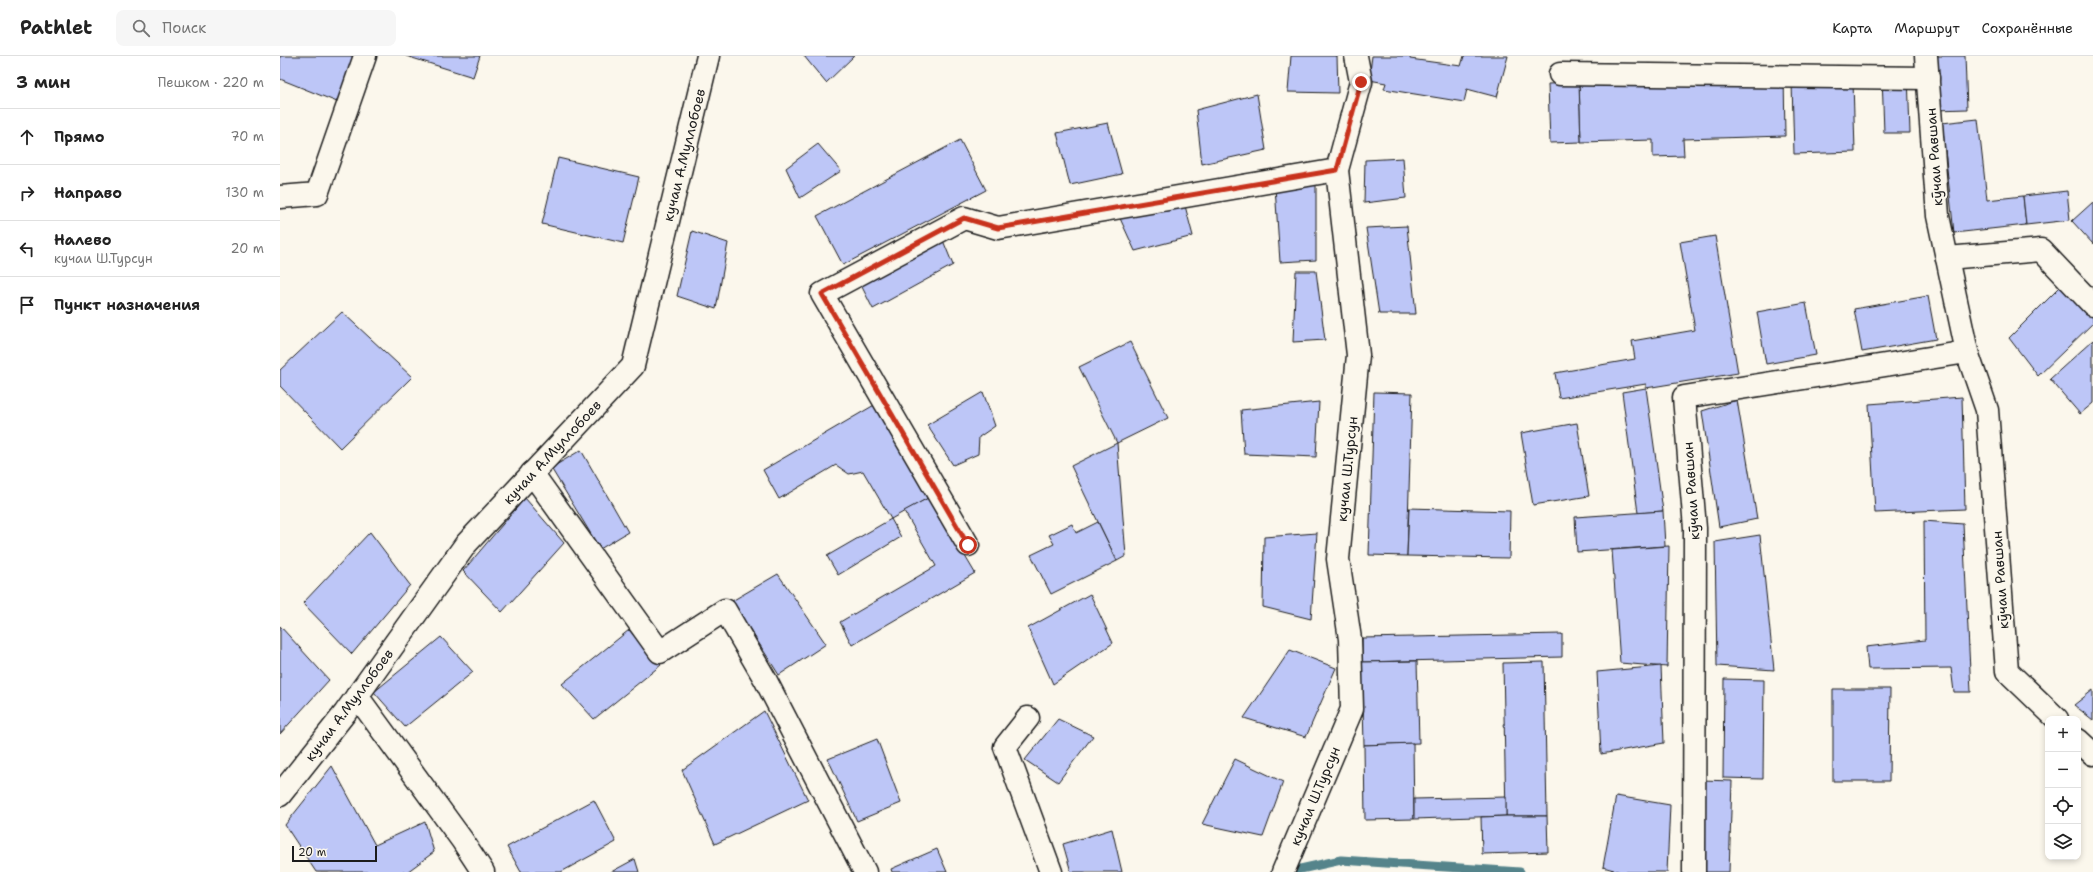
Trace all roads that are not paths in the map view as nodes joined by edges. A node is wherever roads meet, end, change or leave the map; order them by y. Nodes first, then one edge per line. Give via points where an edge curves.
1 (365, 56) edge
2 (708, 56) edge
3 (1356, 56) edge
4 (1926, 56) edge
5 (1560, 74) dead end
6 (1928, 78) junction
7 (1337, 170) junction
8 (280, 197) edge
9 (1947, 258) junction
10 (2093, 305) edge
11 (1967, 352) junction
12 (532, 473) junction
13 (968, 545) dead end
14 (357, 696) junction
15 (2054, 716) edge
16 (1028, 718) dead end
17 (2081, 743) edge
18 (2093, 754) edge
19 (280, 795) edge
20 (1285, 867) edge
21 (483, 872) edge
22 (865, 872) edge
23 (1051, 872) edge
24 (1694, 872) edge

1 - 8 street via 317,194
2 - 12 street, кучаи А.Муллобоев via 633,366
3 - 7 street, кучаи Ш.Турсун via 1361,82
4 - 6 street, кӯчаи Равшан
5 - 6 street
6 - 9 street, кӯчаи Равшан via 1938,216
7 - 13 street via 998,228 964,218 822,294
7 - 20 street, кучаи Ш.Турсун via 1358,355 1338,559 1350,639 1352,709
9 - 10 street via 2041,250
9 - 11 street, кӯчаи Равшан
11 - 15 street, кӯчаи Равшан via 1987,410 2007,671
11 - 24 street, кӯчаи Равшан via 1684,397 1695,528
12 - 14 street, кучаи А.Муллобоев via 466,544
12 - 22 street via 660,652 725,610 765,679
14 - 19 street, кучаи А.Муллобоев
14 - 21 street
16 - 23 street via 1005,747
17 - 18 street

